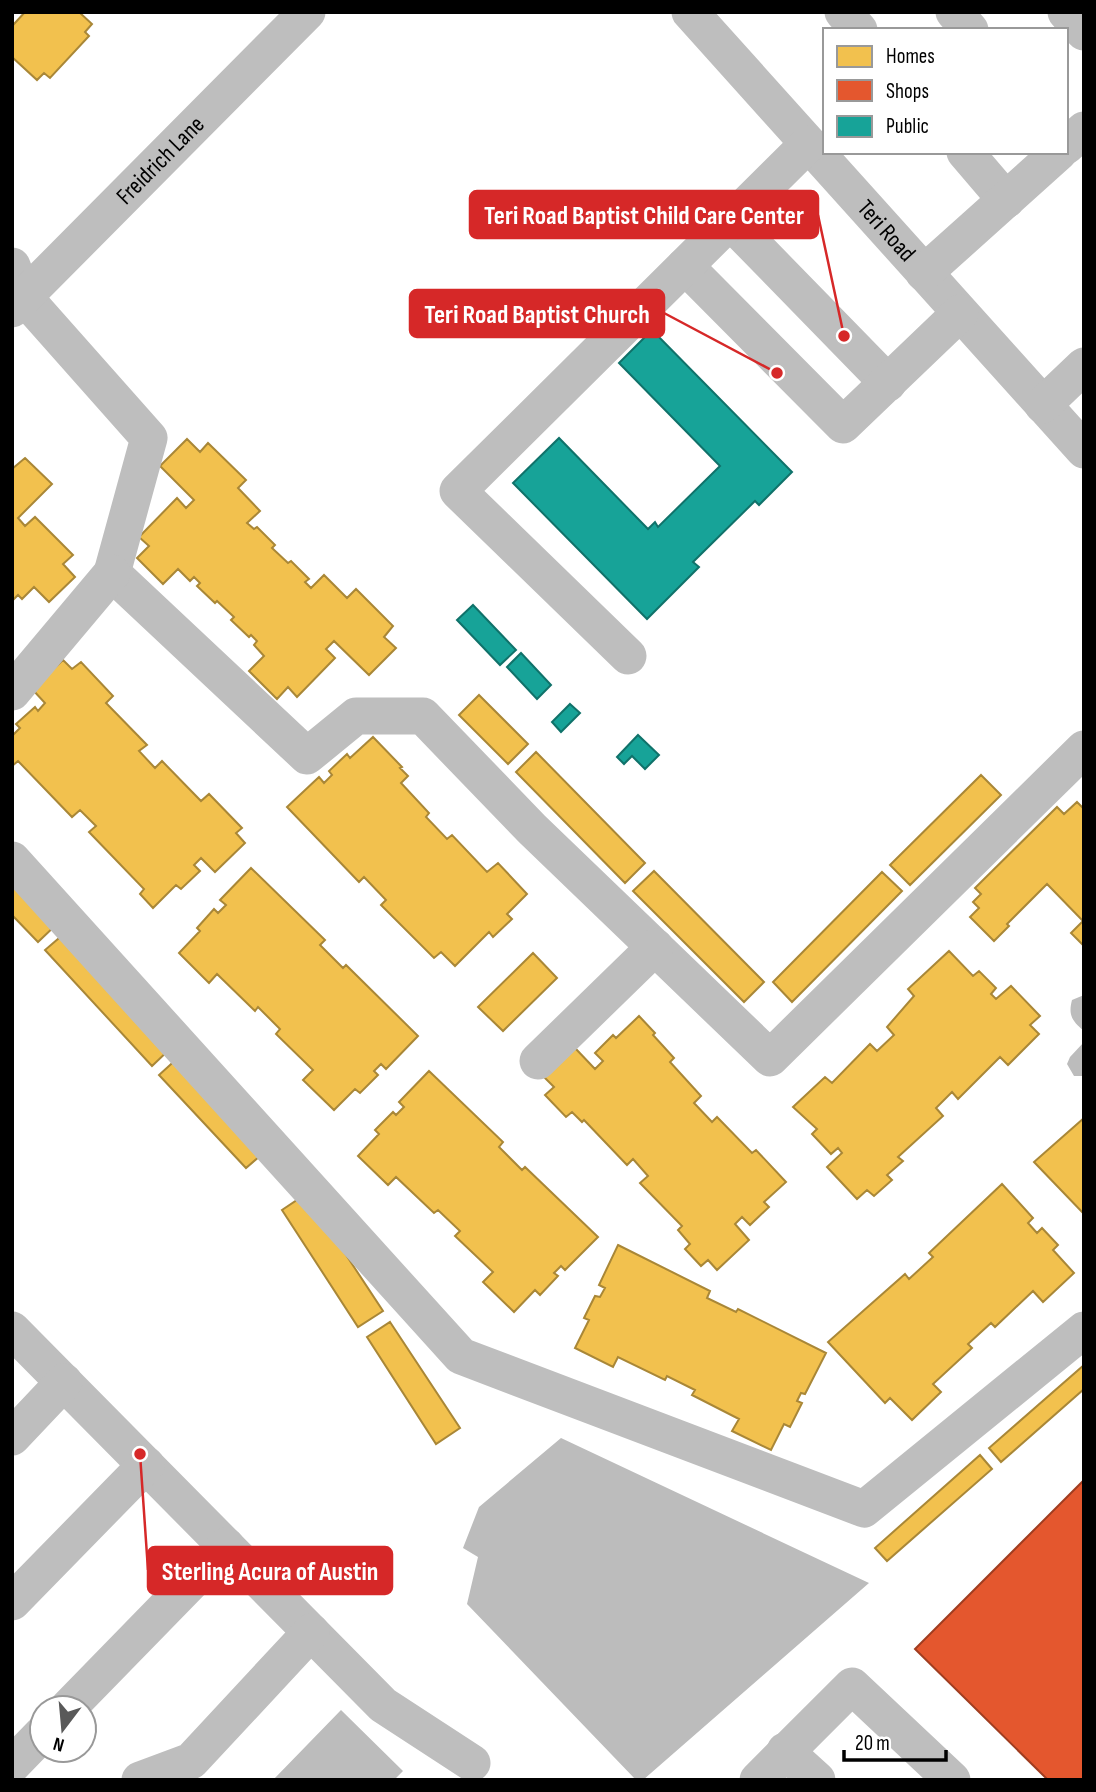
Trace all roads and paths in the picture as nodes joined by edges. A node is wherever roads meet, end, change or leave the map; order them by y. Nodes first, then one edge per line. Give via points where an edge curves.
1 (307, 12) edge
2 (690, 12) edge
3 (843, 12) edge
4 (954, 12) edge
5 (1066, 12) edge
6 (857, 28) edge
7 (968, 28) edge
8 (1084, 32) edge
9 (808, 144) junction
10 (967, 154) edge
11 (1056, 154) edge
12 (1006, 200) junction
13 (730, 220) junction
14 (685, 266) junction
15 (924, 273) junction
16 (16, 291) edge
17 (960, 313) junction
18 (1084, 366) edge
19 (888, 383) junction
20 (1044, 405) junction
21 (1084, 450) edge
22 (112, 573) junction
23 (628, 656) dead end
24 (12, 692) edge
25 (1084, 750) edge
26 (12, 860) edge
27 (655, 947) junction
28 (538, 1061) dead end
29 (12, 1330) edge
30 (1084, 1330) edge
31 (64, 1382) junction
32 (12, 1437) edge
33 (146, 1465) junction
34 (226, 1546) junction
35 (12, 1602) edge
36 (311, 1632) junction
37 (82, 1694) edge
38 (28, 1748) edge
39 (785, 1751) junction
40 (12, 1765) edge
41 (472, 1774) edge
42 (140, 1780) edge
43 (758, 1780) edge
44 (817, 1780) edge
45 (952, 1780) edge

1 - 16 street, Freidrich Lane
2 - 9 street, Teri Road
3 - 6 street
4 - 7 street
5 - 8 street
9 - 13 street
9 - 15 street, Teri Road
10 - 12 street
11 - 12 street
12 - 15 street
13 - 14 street
13 - 19 street
14 - 19 street via 843,425
14 - 23 street via 458,491
15 - 17 street, Teri Road
16 - 22 street via 149,438
17 - 19 street
17 - 20 street, Teri Road
18 - 20 street
20 - 21 street, Teri Road
22 - 24 street
22 - 27 street via 307,755 356,716 423,716
25 - 27 street via 770,1058
26 - 30 street via 461,1356 864,1509
27 - 28 street
29 - 31 street
31 - 32 street
31 - 33 street
33 - 34 street
33 - 35 street
34 - 36 street
34 - 37 street
36 - 41 street via 383,1705
36 - 42 street via 191,1761
38 - 40 street
39 - 43 street
39 - 44 street
39 - 45 street via 852,1686

